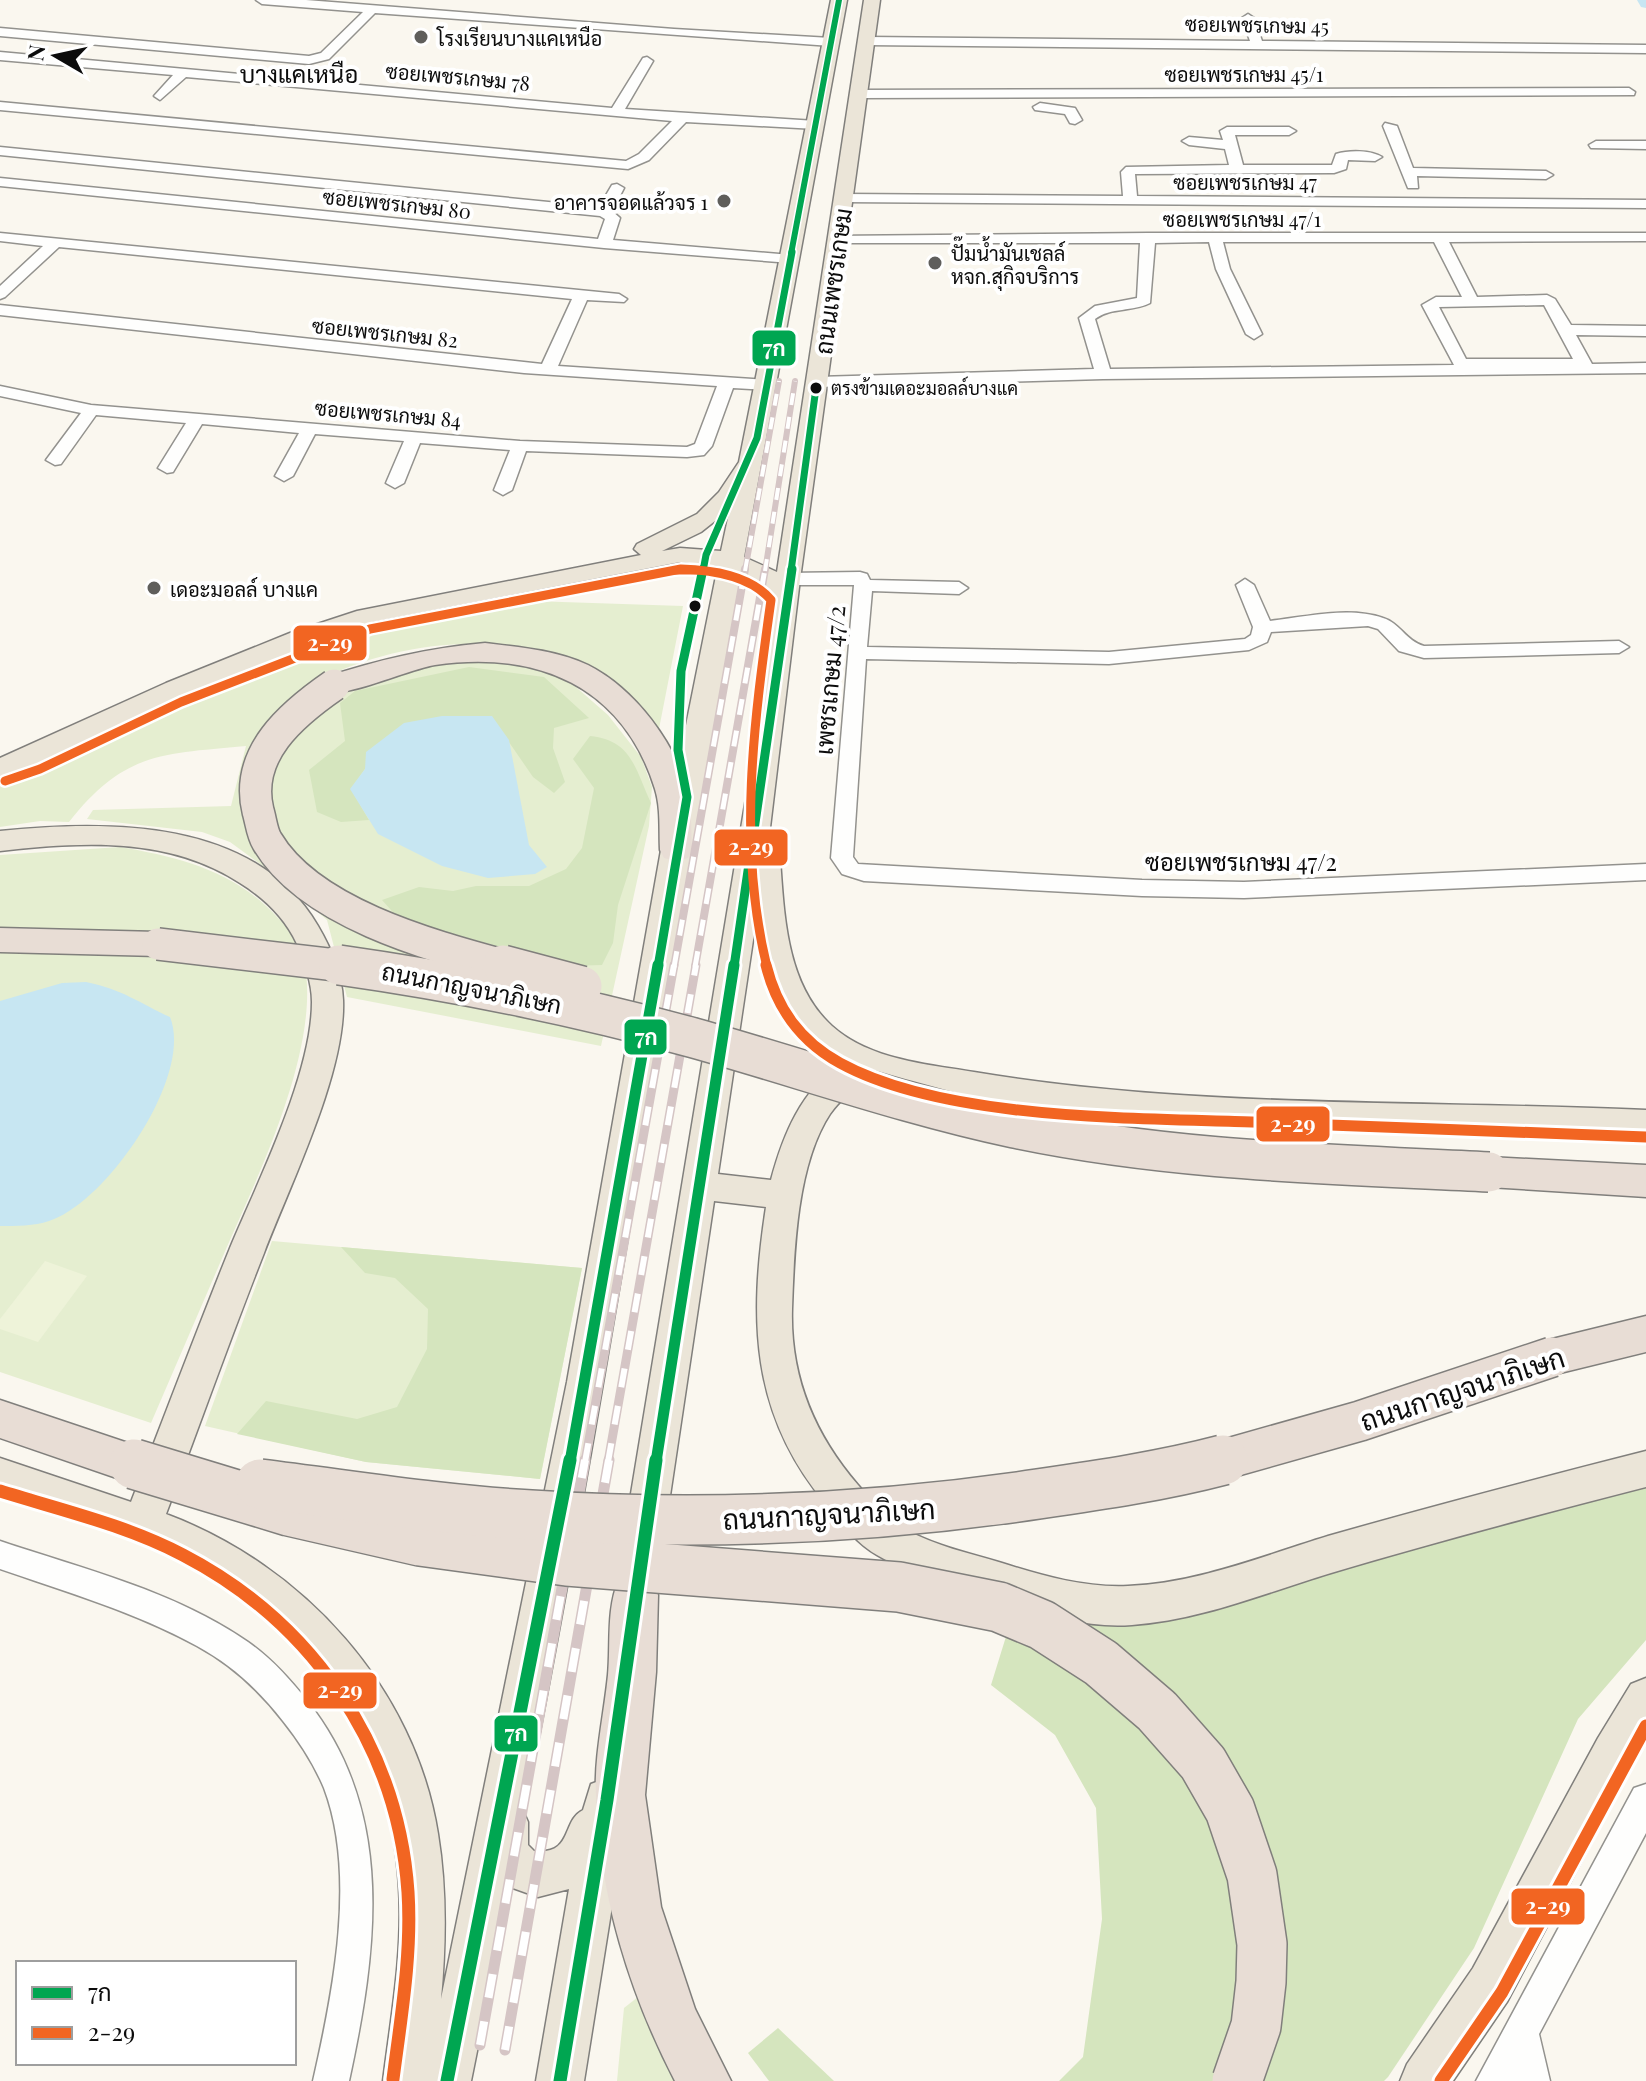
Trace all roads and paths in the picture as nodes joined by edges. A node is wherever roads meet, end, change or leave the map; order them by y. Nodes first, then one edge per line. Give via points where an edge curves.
1 (262, 0) edge
2 (443, 0) edge
3 (839, 0) edge
4 (872, 0) edge
5 (372, 9) junction
6 (430, 13) junction
7 (1248, 18) dead end
8 (0, 32) edge
9 (867, 41) junction
10 (831, 42) junction
11 (1257, 45) junction
12 (1646, 49) edge
13 (0, 56) edge
14 (647, 61) dead end
15 (181, 74) junction
16 (1629, 92) dead end
17 (160, 96) dead end
18 (858, 100) junction
19 (0, 106) edge
20 (616, 112) junction
21 (683, 118) junction
22 (1075, 120) dead end
23 (816, 125) junction
24 (1390, 126) dead end
25 (1289, 131) dead end
26 (1189, 141) dead end
27 (1230, 145) junction
28 (1596, 145) dead end
29 (1646, 145) edge
30 (0, 151) edge
31 (1375, 157) dead end
32 (1237, 170) junction
33 (1409, 172) junction
34 (1546, 175) dead end
35 (0, 182) edge
36 (617, 188) dead end
37 (844, 198) junction
38 (1130, 201) junction
39 (1419, 202) junction
40 (1646, 204) edge
41 (604, 212) junction
42 (0, 237) edge
43 (1148, 237) junction
44 (1439, 237) junction
45 (1215, 238) junction
46 (838, 239) junction
47 (1645, 239) edge
48 (55, 243) junction
49 (604, 244) junction
50 (791, 259) junction
51 (0, 294) edge
52 (581, 297) junction
53 (619, 299) dead end
54 (1472, 301) junction
55 (0, 310) edge
56 (1566, 330) junction
57 (1646, 331) edge
58 (1254, 334) dead end
59 (1646, 368) edge
60 (548, 370) junction
61 (1103, 374) junction
62 (817, 382) junction
63 (728, 383) junction
64 (767, 385) junction
65 (0, 391) edge
66 (91, 410) junction
67 (197, 419) junction
68 (310, 428) junction
69 (414, 437) junction
70 (757, 438) junction
71 (520, 446) junction
72 (55, 460) dead end
73 (167, 468) dead end
74 (284, 476) dead end
75 (395, 483) dead end
76 (503, 490) dead end
77 (733, 562) junction
78 (524, 583) junction
79 (863, 585) junction
80 (1245, 585) dead end
81 (787, 588) junction
82 (959, 588) dead end
83 (1263, 627) junction
84 (1619, 647) dead end
85 (856, 653) junction
86 (0, 768) edge
87 (764, 774) junction
88 (0, 841) edge
89 (676, 850) junction
90 (842, 858) joint
91 (1646, 872) edge
92 (0, 940) edge
93 (868, 1062) junction
94 (818, 1076) junction
95 (1646, 1123) edge
96 (1646, 1181) edge
97 (701, 1186) junction
98 (785, 1195) junction
99 (1646, 1334) edge
100 (0, 1419) edge
101 (134, 1464) junction
102 (1646, 1469) edge
103 (0, 1476) edge
104 (142, 1524) junction
105 (0, 1555) edge
106 (635, 1595) junction
107 (1646, 1699) edge
108 (506, 1796) junction
109 (607, 1800) junction
110 (1646, 1800) edge
111 (1521, 2035) junction
112 (331, 2081) edge
113 (407, 2081) edge
114 (447, 2081) edge
115 (560, 2081) edge
116 (704, 2081) edge
117 (1237, 2081) edge
118 (1424, 2081) edge
119 (1494, 2081) edge
120 (1532, 2081) edge

1 - 5 street
2 - 6 street
3 - 10 main road, ถนนเพชรเกษม
4 - 9 main road, ถนนเพชรเกษม
5 - 6 street
5 - 8 street via 325,56 309,60
6 - 10 street
7 - 11 street
9 - 11 street, ซอยเพชรเกษม 45
9 - 18 main road, ถนนเพชรเกษม
10 - 23 main road, ถนนเพชรเกษม
11 - 12 street, ซอยเพชรเกษม 45
13 - 15 street, ซอยเพชรเกษม 78
14 - 20 street
15 - 17 street
15 - 20 street, ซอยเพชรเกษม 78
16 - 18 street, ซอยเพชรเกษม 45/1
18 - 22 street via 1051,107 1070,111
18 - 37 main road, ถนนเพชรเกษม
19 - 21 street via 628,165 644,157
20 - 21 street, ซอยเพชรเกษม 78
21 - 23 street, ซอยเพชรเกษม 78
23 - 50 main road, ถนนเพชรเกษม
24 - 33 street
25 - 27 street via 1230,130
26 - 27 street
27 - 32 street
28 - 29 street
30 - 41 street
31 - 32 street via 1344,156 1334,169
32 - 38 street via 1131,170
33 - 34 street
33 - 39 street
35 - 49 street, ซอยเพชรเกษม 80
36 - 41 street
37 - 38 street, ซอยเพชรเกษม 47
37 - 46 main road, ถนนเพชรเกษม
38 - 39 street, ซอยเพชรเกษม 47
39 - 40 street, ซอยเพชรเกษม 47
41 - 49 street via 613,218
42 - 48 street
43 - 45 street, ซอยเพชรเกษม 47/1
43 - 46 street, ซอยเพชรเกษม 47/1
43 - 61 street via 1145,300 1099,309 1087,318
44 - 45 street, ซอยเพชรเกษม 47/1
44 - 47 street, ซอยเพชรเกษม 47/1
44 - 54 street
45 - 58 street via 1223,269
46 - 62 main road, ถนนเพชรเกษม
48 - 51 street
48 - 52 street
49 - 50 street, ซอยเพชรเกษม 80
50 - 64 main road, ถนนเพชรเกษม
52 - 53 street
52 - 60 street
54 - 56 street via 1547,300
54 - 56 street via 1430,305 1461,364 1584,364
55 - 60 street, ซอยเพชรเกษม 82
56 - 57 street
59 - 61 street
60 - 63 street, ซอยเพชรเกษม 82
61 - 62 street
62 - 81 main road, ถนนเพชรเกษม
63 - 64 street, ซอยเพชรเกษม 82
63 - 71 street, ซอยเพชรเกษม 84 via 698,451
64 - 70 main road, ถนนเพชรเกษม
65 - 66 street, ซอยเพชรเกษม 84
66 - 67 street, ซอยเพชรเกษม 84
66 - 72 street
67 - 68 street, ซอยเพชรเกษม 84
67 - 73 street
68 - 69 street, ซอยเพชรเกษม 84
68 - 74 street
69 - 71 street, ซอยเพชรเกษม 84
69 - 75 street
70 - 77 main road, ถนนเพชรเกษม
70 - 78 main road via 738,482 707,520 683,535
71 - 76 street
77 - 78 main road via 706,555 667,555
77 - 81 main road
77 - 89 main road, ถนนเพชรเกษม
78 - 86 main road via 366,616 299,639
79 - 81 street, เพชรเกษม 47/2 via 860,578
79 - 82 street
79 - 85 street, เพชรเกษม 47/2
80 - 83 street
81 - 87 main road, ถนนเพชรเกษม
83 - 84 street via 1365,619 1385,625 1398,644 1424,652
83 - 85 street via 1260,638 1249,644 1109,658
85 - 90 street, เพชรเกษม 47/2
87 - 93 main road via 765,847 783,979 799,1012 823,1037
87 - 97 main road, ถนนเพชรเกษม
88 - 104 main road via 134,836 183,844 238,865 285,900 303,923 322,969 327,1009 310,1093
89 - 94 highway, bridge via 672,792 657,754 632,715 603,685 566,666 523,655 446,654 405,660 334,685 278,730 260,759 255,784 255,813 266,843 286,867 380,926 612,994
89 - 108 main road, ถนนเพชรเกษม via 586,1382
90 - 91 street, ซอยเพชรเกษม 47/2 via 850,869 864,873 1215,889
92 - 94 highway, ถนนกาญจนาภิเษก, bridge via 158,944 457,981 643,1024
93 - 95 main road via 999,1090 1145,1106
93 - 98 main road via 822,1095 802,1128
94 - 96 highway, ถนนกาญจนาภิเษก, bridge via 1069,1138 1168,1152
97 - 98 main road
97 - 106 main road, ถนนเพชรเกษม
98 - 102 main road via 774,1298 776,1368 794,1427 829,1482 879,1534 934,1562 1077,1604 1129,1606 1189,1596
99 - 101 highway, ถนนกาญจนาภิเษก, bridge via 1552,1357 1358,1421 1164,1474 884,1514 749,1521 529,1515 380,1500
100 - 101 highway, ถนนกาญจนาภิเษก
101 - 117 highway, bridge via 248,1502 387,1535 680,1572 931,1590 1014,1612 1096,1656 1192,1751 1219,1787 1247,1852 1263,1929 1261,1998 1249,2057
103 - 104 main road
104 - 113 main road via 198,1546 247,1576 314,1632 349,1670 378,1716 408,1797 422,1887
105 - 112 street via 117,1596 236,1652 284,1694 317,1743 345,1801 355,1877 350,1967
106 - 109 main road, ถนนเพชรเกษม
106 - 116 highway via 620,1795 635,1907 672,2020
107 - 118 main road via 1490,1985
108 - 109 main road via 506,1850 513,1863 545,1875 564,1871 577,1860
108 - 114 main road, ถนนเพชรเกษม
109 - 115 main road, ถนนเพชรเกษม
110 - 111 street
111 - 119 street
111 - 120 street

